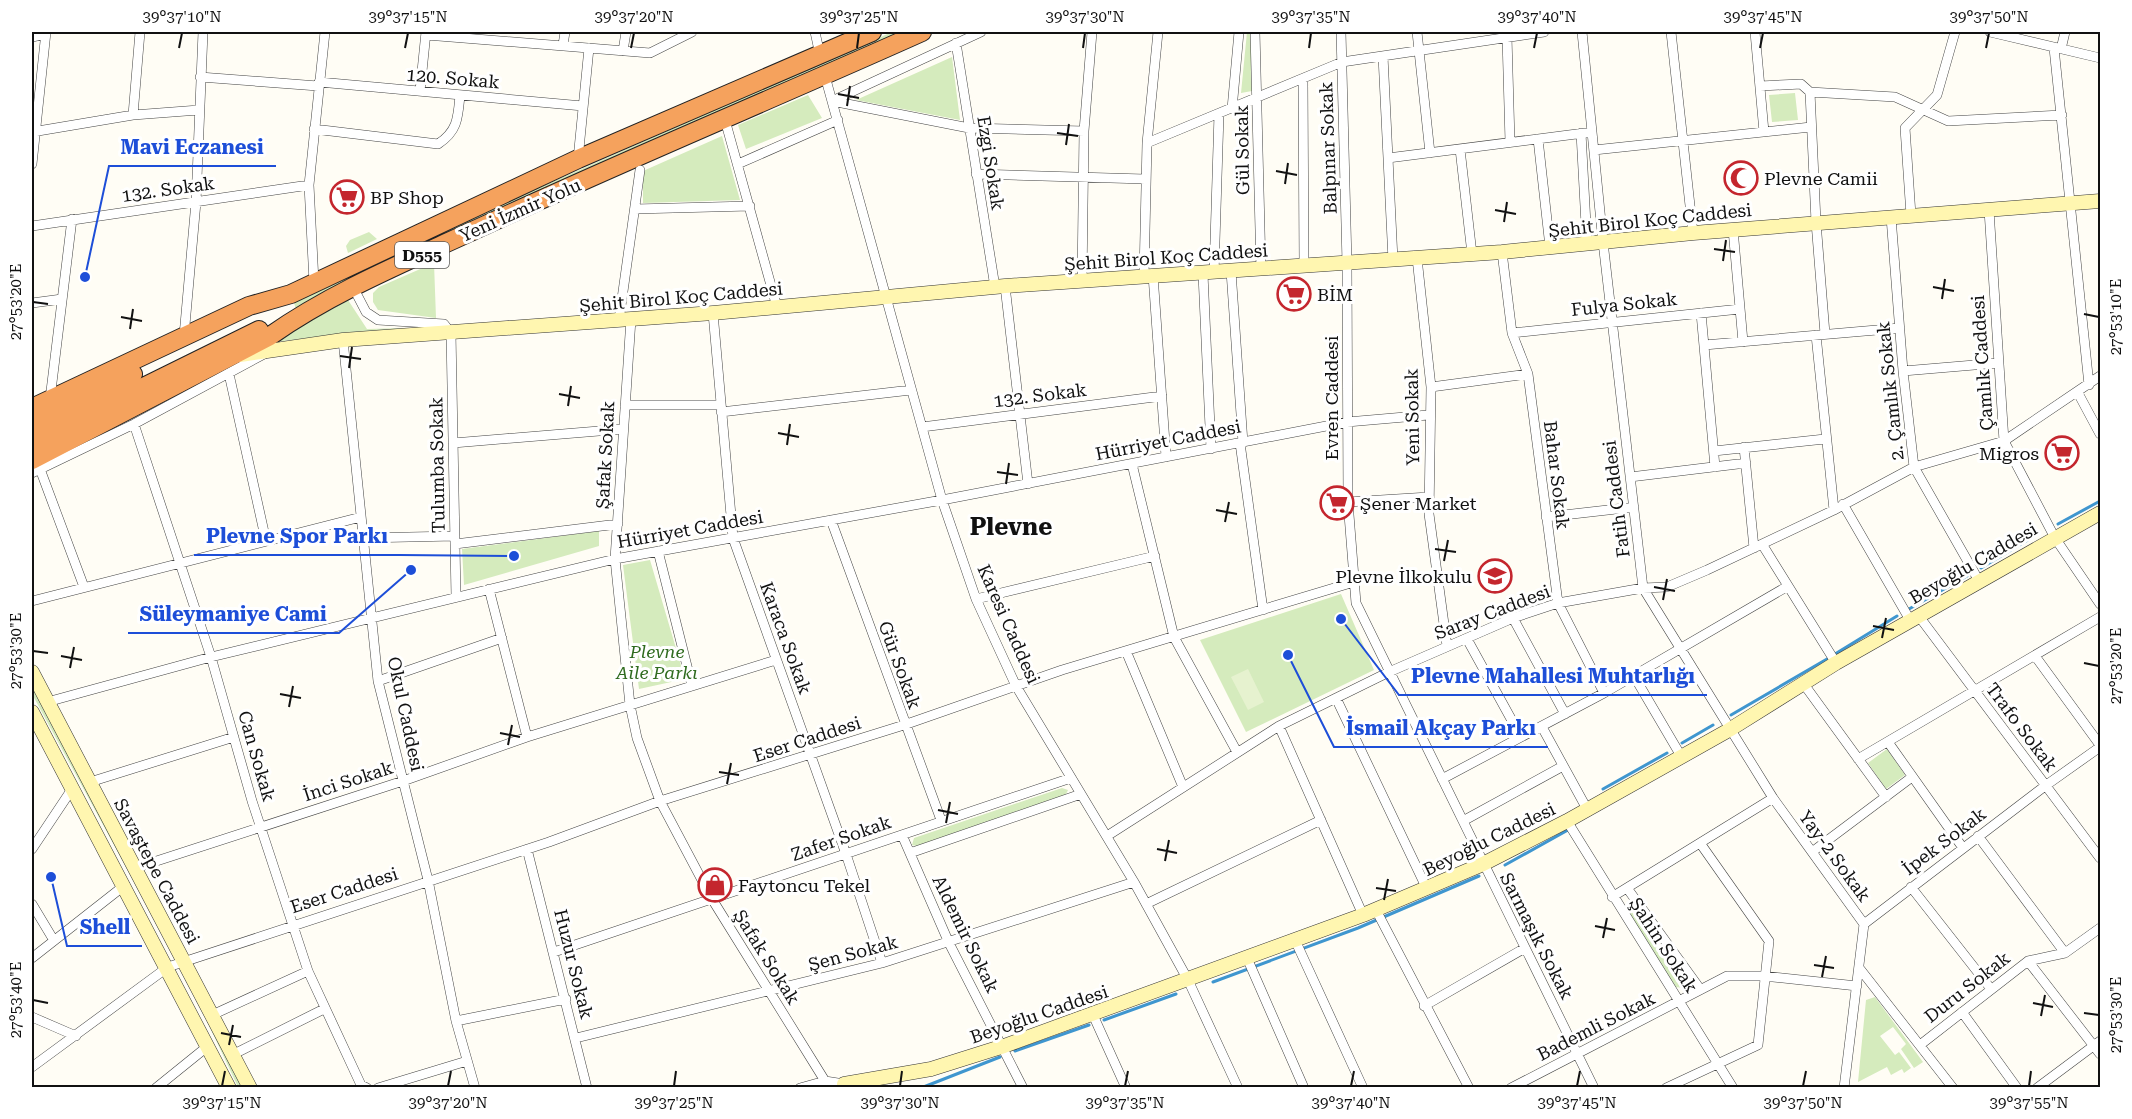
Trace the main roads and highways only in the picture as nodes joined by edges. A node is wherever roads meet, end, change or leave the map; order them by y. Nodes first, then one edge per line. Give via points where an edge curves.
1 (870, 32) edge
2 (922, 32) edge
3 (2100, 201) edge
4 (291, 294) junction
5 (301, 315) junction
6 (250, 326) junction
7 (235, 355) junction
8 (32, 408) edge
9 (32, 422) edge
10 (32, 442) edge
11 (34, 468) edge
12 (2100, 513) edge
13 (32, 672) edge
14 (32, 712) edge
15 (845, 1086) edge
16 (229, 1088) edge
17 (250, 1088) edge

1 - 4 highway, Yeni İzmir Yolu / D555 via 578,159
2 - 5 highway, Yeni İzmir Yolu / D555 via 517,210
3 - 7 main road, Şehit Birol Koç Caddesi via 1816,222 1502,252 1000,287 343,340
4 - 6 highway
4 - 8 highway, Yeni İzmir Yolu / D555 via 249,306
5 - 6 highway
5 - 7 highway, Yeni İzmir Yolu / D555
6 - 9 highway
6 - 10 highway
7 - 11 highway, Yeni İzmir Yolu / D555
12 - 15 main road, Beyoğlu Caddesi via 1567,821 1375,916 1250,965 1188,980 1004,1046 932,1069
13 - 17 main road, Savaştepe Caddesi
14 - 16 main road, Savaştepe Caddesi

